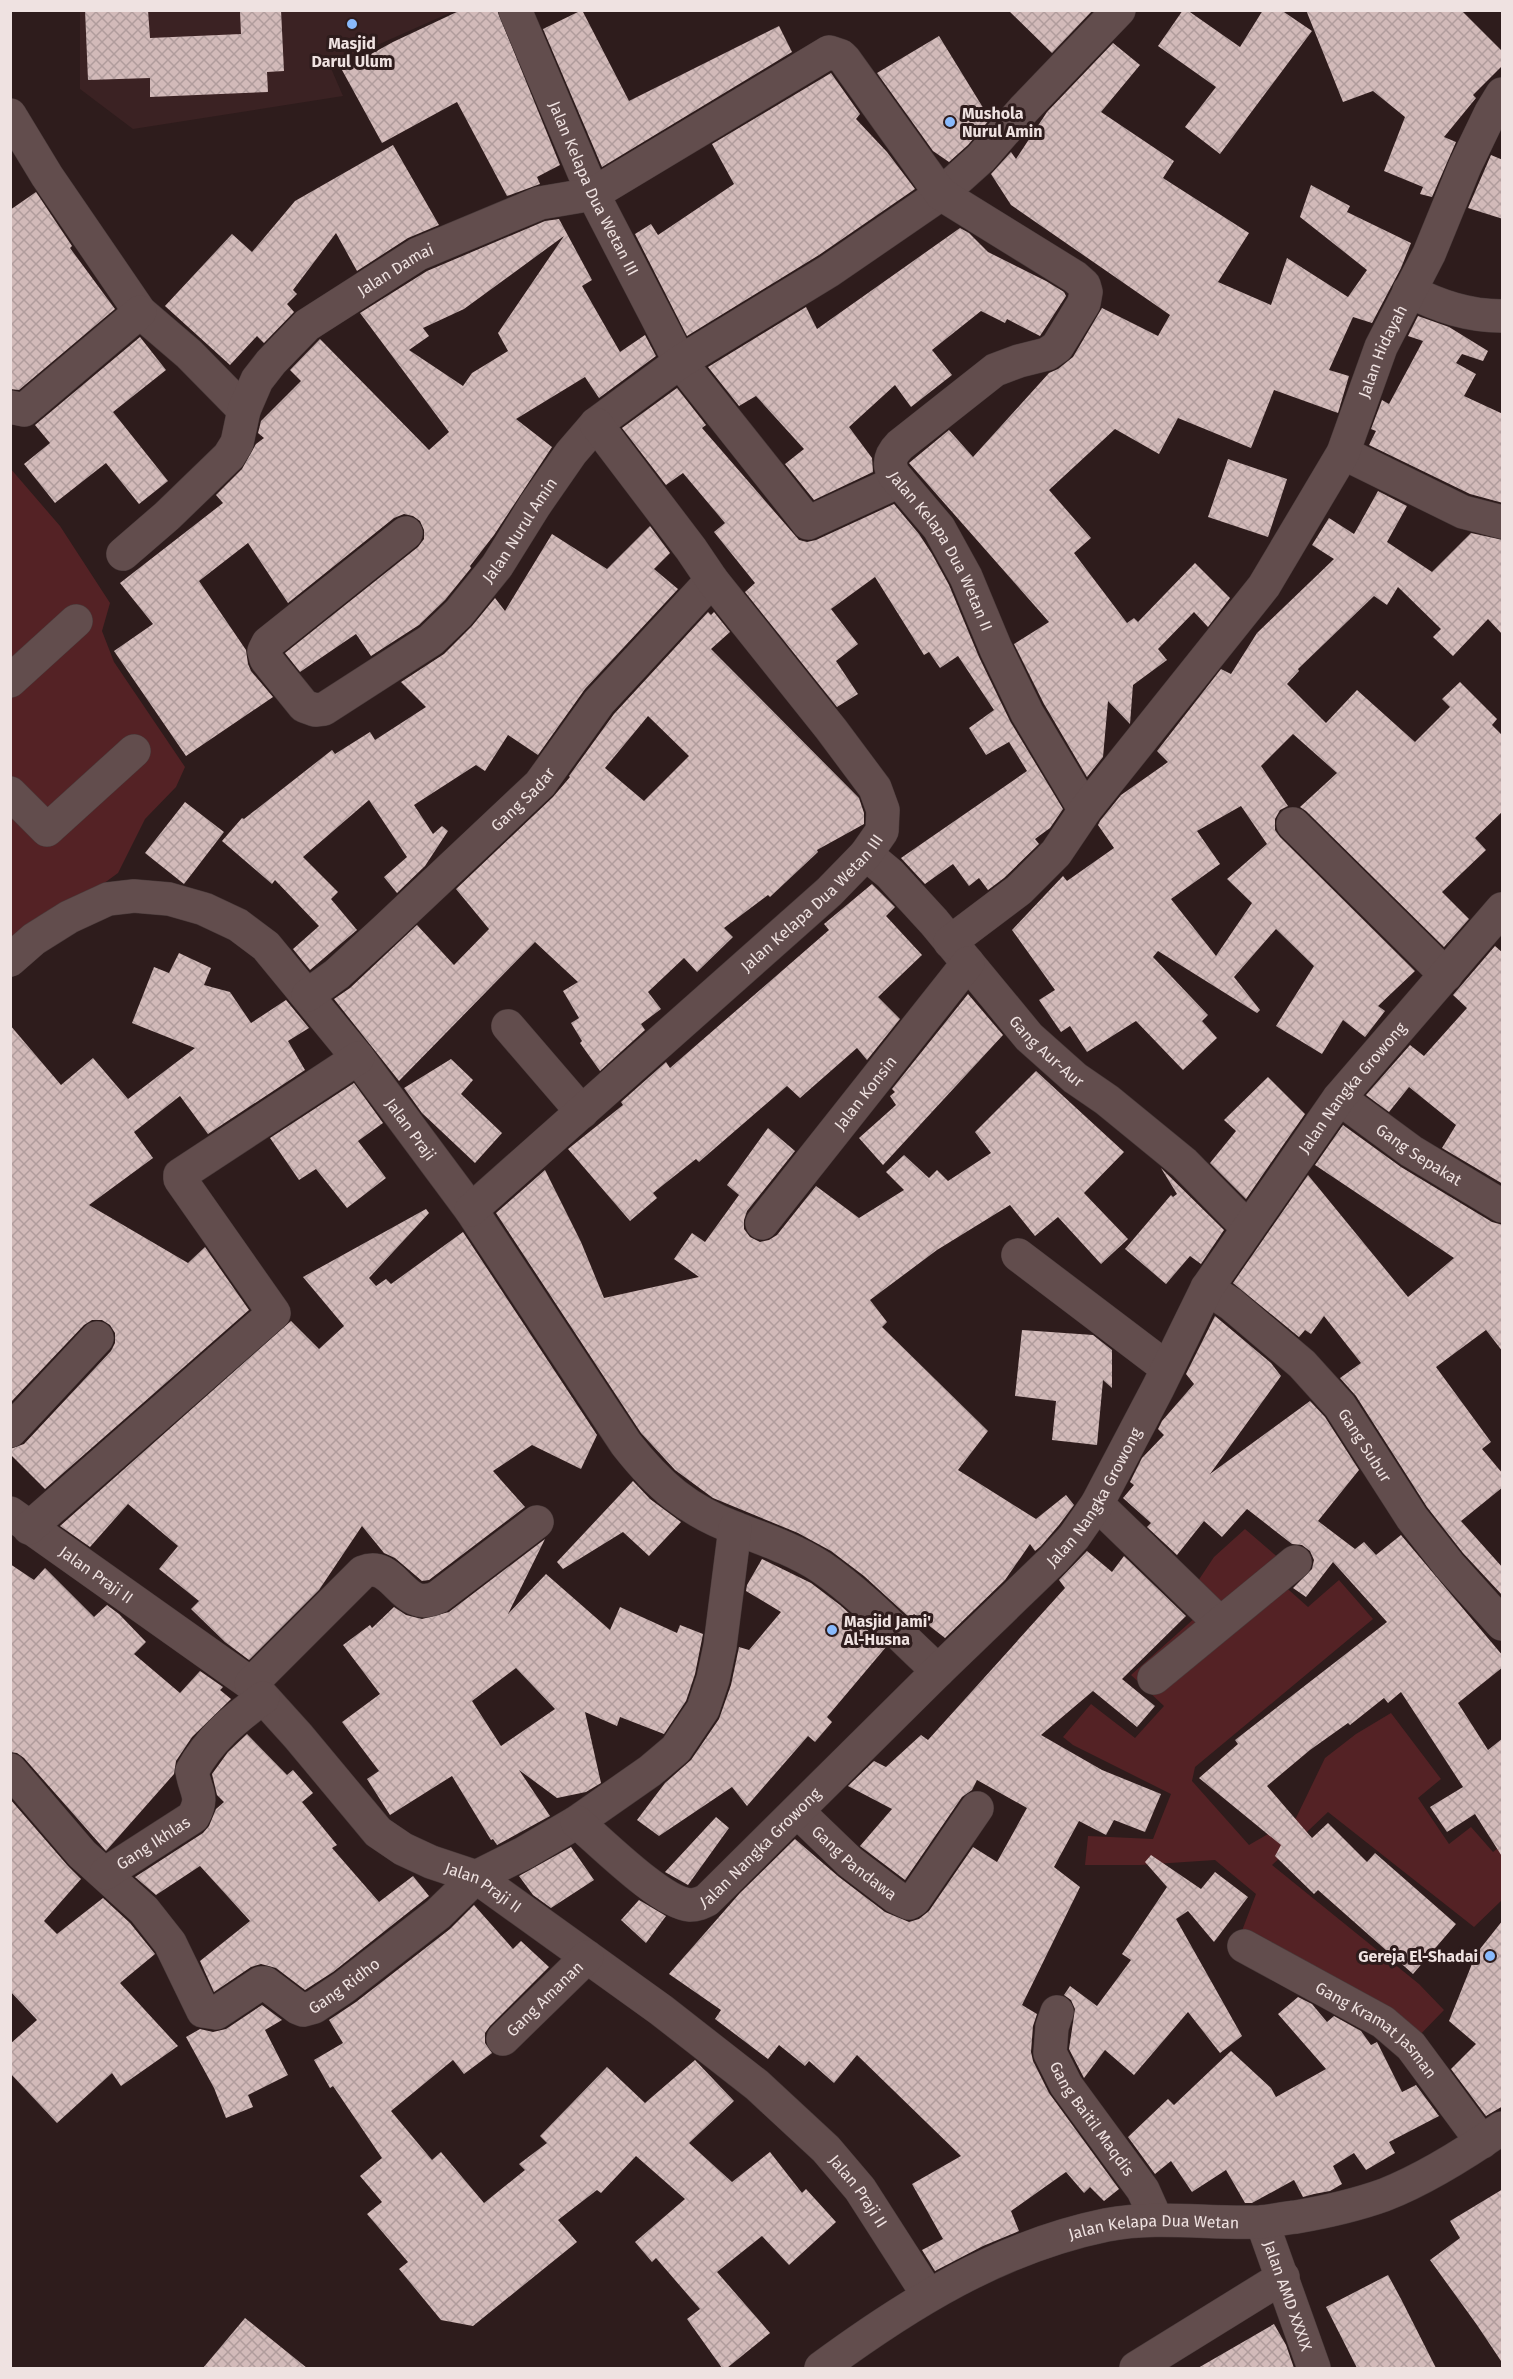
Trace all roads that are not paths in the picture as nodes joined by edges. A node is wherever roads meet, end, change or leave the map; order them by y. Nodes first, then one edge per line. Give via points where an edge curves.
1 (515, 10) edge
2 (1119, 10) edge
3 (1503, 94) edge
4 (10, 115) edge
5 (592, 194) junction
6 (942, 194) junction
7 (1409, 291) junction
8 (140, 312) junction
9 (1503, 316) edge
10 (680, 362) junction
11 (17, 408) edge
12 (244, 410) junction
13 (596, 424) junction
14 (1342, 453) junction
15 (899, 481) junction
16 (1503, 522) edge
17 (406, 532) dead end
18 (123, 554) dead end
19 (712, 580) junction
20 (76, 621) dead end
21 (10, 681) edge
22 (134, 751) dead end
23 (10, 793) edge
24 (1085, 810) junction
25 (1293, 824) dead end
26 (866, 854) junction
27 (1503, 909) edge
28 (960, 952) junction
29 (10, 960) edge
30 (1446, 975) junction
31 (308, 995) junction
32 (507, 1026) dead end
33 (358, 1058) junction
34 (1339, 1098) junction
35 (582, 1112) junction
36 (1503, 1206) edge
37 (471, 1210) junction
38 (762, 1223) dead end
39 (1248, 1228) junction
40 (1018, 1255) dead end
41 (1207, 1288) junction
42 (97, 1338) dead end
43 (1167, 1368) junction
44 (10, 1431) edge
45 (1097, 1504) junction
46 (20, 1521) edge
47 (537, 1522) dead end
48 (735, 1528) junction
49 (1295, 1562) dead end
50 (1220, 1623) junction
51 (1503, 1624) edge
52 (938, 1671) junction
53 (1154, 1678) dead end
54 (257, 1691) junction
55 (10, 1770) edge
56 (976, 1808) dead end
57 (798, 1812) junction
58 (577, 1822) junction
59 (105, 1873) junction
60 (476, 1877) junction
61 (1244, 1946) dead end
62 (587, 1956) junction
63 (1057, 2012) dead end
64 (504, 2039) dead end
65 (1492, 2135) edge
66 (1156, 2219) junction
67 (1262, 2222) junction
68 (1283, 2277) junction
69 (928, 2295) junction
70 (821, 2368) edge
71 (1136, 2368) edge
72 (1314, 2368) edge

1 - 5 street, Jalan Kelapa Dua Wetan III
2 - 6 street, Jalan Nurul Amin via 981,158
3 - 7 street, Jalan Hidayah via 1465,166 1429,254
4 - 8 street
5 - 6 street via 830,52 845,60
5 - 10 street, Jalan Kelapa Dua Wetan III
5 - 12 street, Jalan Damai via 540,203 418,254 369,284 307,325 257,380
6 - 10 street, Jalan Nurul Amin via 829,271
6 - 15 street, Jalan Kelapa Dua Wetan II via 1075,277 1084,285 1086,297 1057,347 1047,354 995,370 900,444 890,461
7 - 9 street via 1438,306
7 - 14 street, Jalan Hidayah via 1381,347
8 - 11 street
8 - 12 street via 189,354
10 - 13 street, Jalan Nurul Amin
10 - 15 street, Jalan Kelapa Dua Wetan III via 808,523
12 - 18 street, Jalan Damai via 237,443 228,456
13 - 17 street, Jalan Nurul Amin via 571,453 496,566 459,613 431,640 324,709 304,706 266,659 268,643
13 - 19 street, Jalan Kelapa Dua Wetan III
14 - 16 street via 1463,512
14 - 24 street via 1264,586
15 - 24 street, Jalan Kelapa Dua Wetan II via 939,528 966,577 1027,713
19 - 26 street, Jalan Kelapa Dua Wetan III via 875,788 883,810 882,831
19 - 31 street, Gang Sadar via 599,702 540,784 384,932
20 - 21 street
22 - 23 street via 47,830
24 - 28 street via 1056,853
25 - 30 street
26 - 28 street, Gang Aur-Aur via 890,874
26 - 35 street, Jalan Kelapa Dua Wetan III via 820,900
27 - 30 street, Jalan Nangka Growong
28 - 38 street, Jalan Konsin
28 - 39 street, Gang Aur-Aur via 1029,1037 1184,1163
29 - 31 street, Jalan Praji via 69,917 108,899 169,899 238,925 266,946
30 - 34 street, Jalan Nangka Growong
31 - 33 street, Jalan Praji
32 - 35 street
33 - 37 street, Jalan Praji
33 - 46 street via 180,1175 274,1313
34 - 36 street, Gang Sepakat via 1412,1151
34 - 39 street, Jalan Nangka Growong
35 - 37 street, Jalan Kelapa Dua Wetan III
37 - 48 street, Jalan Praji via 649,1474 690,1506
39 - 41 street, Jalan Nangka Growong
40 - 43 street
41 - 43 street, Jalan Nangka Growong
41 - 51 street, Gang Subur via 1302,1364 1340,1406 1412,1518
42 - 44 street
43 - 45 street, Jalan Nangka Growong
45 - 50 street
45 - 52 street, Jalan Nangka Growong via 1054,1559
46 - 54 street, Jalan Praji II
47 - 54 street, Gang Ikhlas via 429,1601 416,1600 385,1574 371,1569 363,1572
48 - 52 street, Jalan Praji via 821,1567
48 - 58 street via 720,1646 703,1709 676,1749
49 - 50 street
50 - 53 street
52 - 57 street, Jalan Nangka Growong
54 - 59 street, Gang Ikhlas via 217,1735 192,1771 200,1798 193,1817
54 - 60 street, Jalan Praji II via 378,1832 431,1862
55 - 59 street via 82,1854
56 - 57 street, Gang Pandawa via 909,1903 850,1862
57 - 58 street, Jalan Nangka Growong via 707,1900 687,1905 657,1891
58 - 60 street
59 - 60 street, Gang Ridho via 144,1910 170,1943 206,2013 216,2013 261,1983 298,2008 314,2007 438,1914
60 - 62 street, Jalan Praji II
61 - 65 street, Gang Kramat Jasman via 1383,2022 1411,2046
62 - 64 street, Gang Amanan
62 - 69 street, Jalan Praji II via 757,2085 826,2149 860,2189
63 - 66 street, Gang Baitil Maqdis via 1050,2054 1089,2119 1143,2190
65 - 67 street, Jalan Kelapa Dua Wetan via 1384,2195 1314,2214
66 - 67 street, Jalan Kelapa Dua Wetan
66 - 69 street, Jalan Kelapa Dua Wetan via 1108,2225 1034,2245 983,2265
67 - 68 street, Jalan AMD XXXIX
68 - 71 street
68 - 72 street, Jalan AMD XXXIX
69 - 70 street, Jalan Kelapa Dua Wetan

